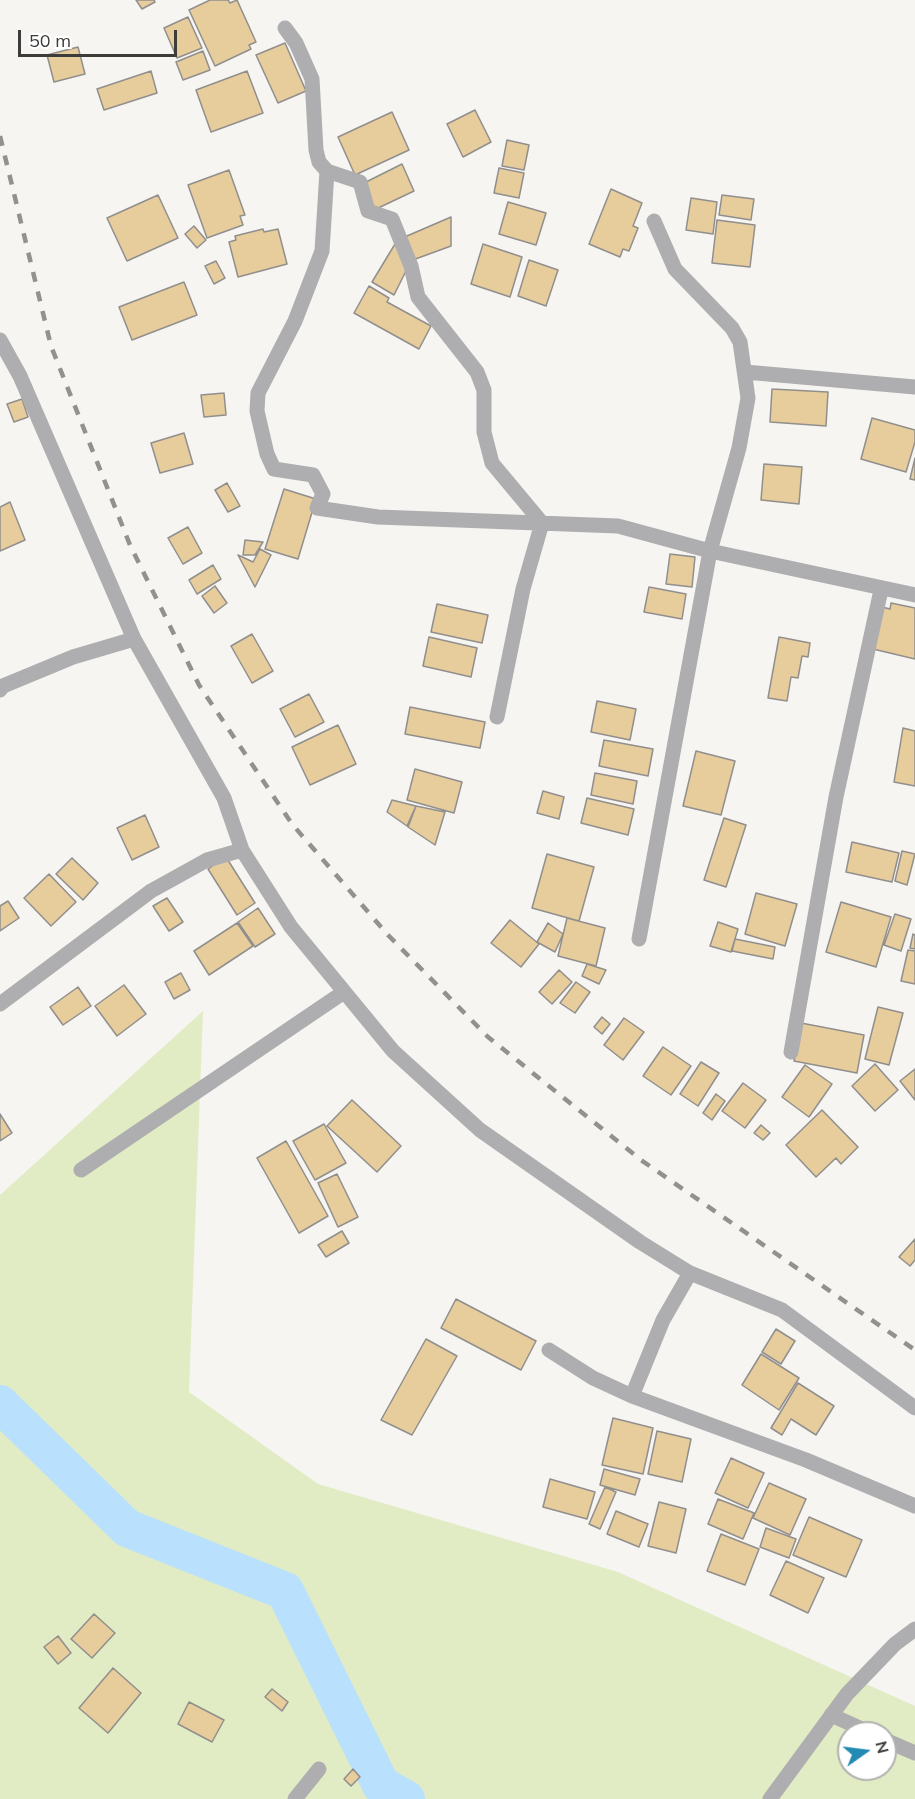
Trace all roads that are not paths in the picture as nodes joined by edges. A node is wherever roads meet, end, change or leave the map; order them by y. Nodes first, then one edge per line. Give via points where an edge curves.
1 (285, 28) dead end
2 (327, 171) junction
3 (654, 221) dead end
4 (0, 340) edge
5 (745, 372) junction
6 (915, 387) edge
7 (542, 523) junction
8 (710, 551) junction
9 (881, 590) junction
10 (915, 595) edge
11 (134, 639) junction
12 (0, 690) edge
13 (497, 717) dead end
14 (242, 850) junction
15 (639, 939) dead end
16 (344, 992) junction
17 (0, 1005) edge
18 (791, 1052) dead end
19 (81, 1170) dead end
20 (690, 1273) junction
21 (549, 1350) dead end
22 (632, 1396) junction
23 (915, 1408) edge
24 (915, 1506) edge
25 (915, 1629) edge
26 (831, 1715) junction
27 (844, 1721) edge
28 (897, 1745) edge
29 (915, 1753) edge
30 (319, 1769) dead end
31 (295, 1799) edge
32 (770, 1799) edge

1 - 2 street via 312,79 316,150
2 - 7 street via 360,182 368,211 392,219 411,266 418,297 477,372 484,390 484,432 492,463
2 - 7 street via 322,251 294,321 258,393 257,411 274,469 313,475 323,494 317,508 378,517
3 - 5 street via 675,269 732,328 740,342
4 - 11 street via 20,376
5 - 6 street
5 - 8 street via 748,398 739,448
7 - 8 street via 618,526
7 - 13 street via 523,589
8 - 9 street
8 - 15 street
9 - 10 street
9 - 18 street via 836,797
11 - 12 street via 73,657
11 - 14 street via 224,798
14 - 16 street via 291,927
14 - 17 street via 207,860 152,891
16 - 19 street
16 - 20 street via 393,1052 480,1130
20 - 22 street via 663,1320
20 - 23 street via 782,1310
21 - 22 street via 593,1378
22 - 24 street via 797,1456
25 - 26 street via 895,1644
26 - 27 street
26 - 32 street
28 - 29 street
30 - 31 street

